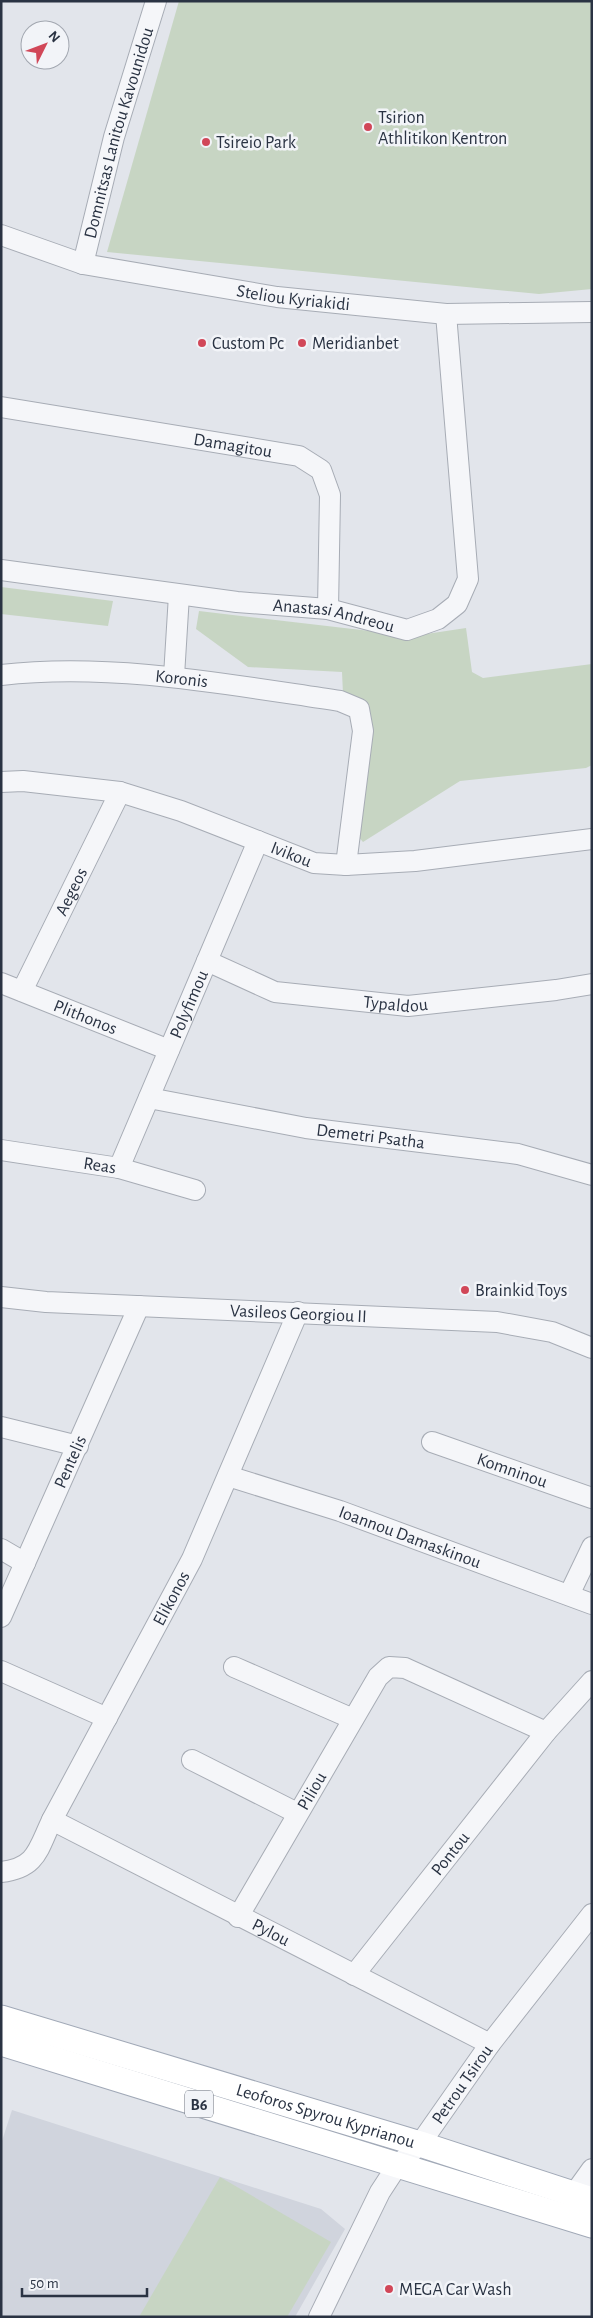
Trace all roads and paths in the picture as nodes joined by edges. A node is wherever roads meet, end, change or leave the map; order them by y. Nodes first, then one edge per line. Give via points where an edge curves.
1 (156, 1) edge
2 (1, 235) edge
3 (83, 264) junction
4 (592, 312) edge
5 (446, 314) junction
6 (1, 407) edge
7 (1, 570) edge
8 (179, 595) junction
9 (328, 609) junction
10 (1, 675) edge
11 (174, 676) junction
12 (1, 782) edge
13 (120, 792) junction
14 (592, 838) edge
15 (258, 841) junction
16 (346, 865) junction
17 (207, 962) junction
18 (1, 983) edge
19 (592, 984) edge
20 (22, 991) junction
21 (169, 1050) junction
22 (149, 1098) junction
23 (1, 1150) edge
24 (119, 1168) junction
25 (592, 1175) edge
26 (195, 1190) dead end
27 (1, 1297) edge
28 (139, 1306) junction
29 (298, 1312) junction
30 (592, 1348) edge
31 (1, 1427) edge
32 (432, 1442) dead end
33 (78, 1446) junction
34 (228, 1476) junction
35 (592, 1498) edge
36 (592, 1547) edge
37 (1, 1549) edge
38 (25, 1563) junction
39 (569, 1595) junction
40 (592, 1604) edge
41 (1, 1617) edge
42 (234, 1667) dead end
43 (1, 1672) edge
44 (592, 1681) edge
45 (107, 1718) junction
46 (353, 1718) junction
47 (546, 1732) junction
48 (192, 1760) dead end
49 (297, 1814) junction
50 (52, 1820) junction
51 (10, 1871) edge
52 (592, 1914) edge
53 (238, 1916) junction
54 (354, 1975) junction
55 (1, 2018) edge
56 (490, 2044) junction
57 (3, 2048) edge
58 (420, 2144) junction
59 (397, 2166) junction
60 (592, 2169) edge
61 (583, 2197) edge
62 (592, 2225) edge
63 (319, 2317) edge

1 - 3 street, Domnitsas Lanitou Kavounidou via 114,137
2 - 3 street, Steliou Kyriakidi
3 - 5 street, Steliou Kyriakidi via 277,297
4 - 5 street, Steliou Kyriakidi
5 - 9 street, Anastasi Andreou via 468,579 457,604 438,619 407,630
6 - 9 street, Damagitou via 299,456 321,470 330,495
7 - 8 street, Anastasi Andreou
8 - 9 street, Anastasi Andreou
8 - 11 street
10 - 11 street, Koronis via 35,671
11 - 16 street, Koronis via 340,701 359,709 363,731
12 - 13 street, Ivikou via 23,781
13 - 15 street, Ivikou via 181,811
13 - 20 street, Aegeos
14 - 16 street, Ivikou via 415,860
15 - 16 street, Ivikou via 314,863
15 - 17 street, Polyfimou
17 - 19 street, Typaldou via 274,992 408,1006
17 - 21 street, Polyfimou
18 - 20 street, Plithonos
20 - 21 street, Plithonos
21 - 22 street, Polyfimou
22 - 24 street, Polyfimou
22 - 25 street, Demetri Psatha via 306,1128 518,1154
23 - 24 street, Reas
24 - 26 street, Reas
27 - 28 street, Vasileos Georgiou II
28 - 29 street, Vasileos Georgiou II
28 - 33 street, Pentelis
29 - 30 street, Vasileos Georgiou II via 497,1322 552,1332
29 - 34 street, Elikonos
31 - 33 street
32 - 35 street, Komninou
33 - 38 street, Pentelis
34 - 39 street, Ioannou Damaskinou via 340,1511
34 - 45 street, Elikonos via 192,1559
36 - 39 street
37 - 38 street
38 - 41 street, Pentelis
39 - 40 street, Ioannou Damaskinou
42 - 46 street
43 - 45 street
44 - 47 street, Pontou
45 - 50 street, Elikonos
46 - 47 street, Piliou via 378,1677 389,1667 406,1668
46 - 49 street, Piliou
47 - 54 street, Pontou
48 - 49 street
49 - 53 street, Piliou
50 - 51 street, Elikonos via 34,1858
50 - 53 street, Pylou
52 - 56 street, Petrou Tsirou
53 - 54 street, Pylou
54 - 56 street, Pylou
55 - 58 main road, Leoforos Spyrou Kyprianou / B6
56 - 58 street, Petrou Tsirou
57 - 59 main road, Leoforos Spyrou Kyprianou / B6
58 - 59 street, Petrou Tsirou
58 - 61 main road, Leoforos Spyrou Kyprianou / B6
59 - 62 main road, Leoforos Spyrou Kyprianou / B6
59 - 63 street, Petrou Tsirou via 380,2192
60 - 61 street

